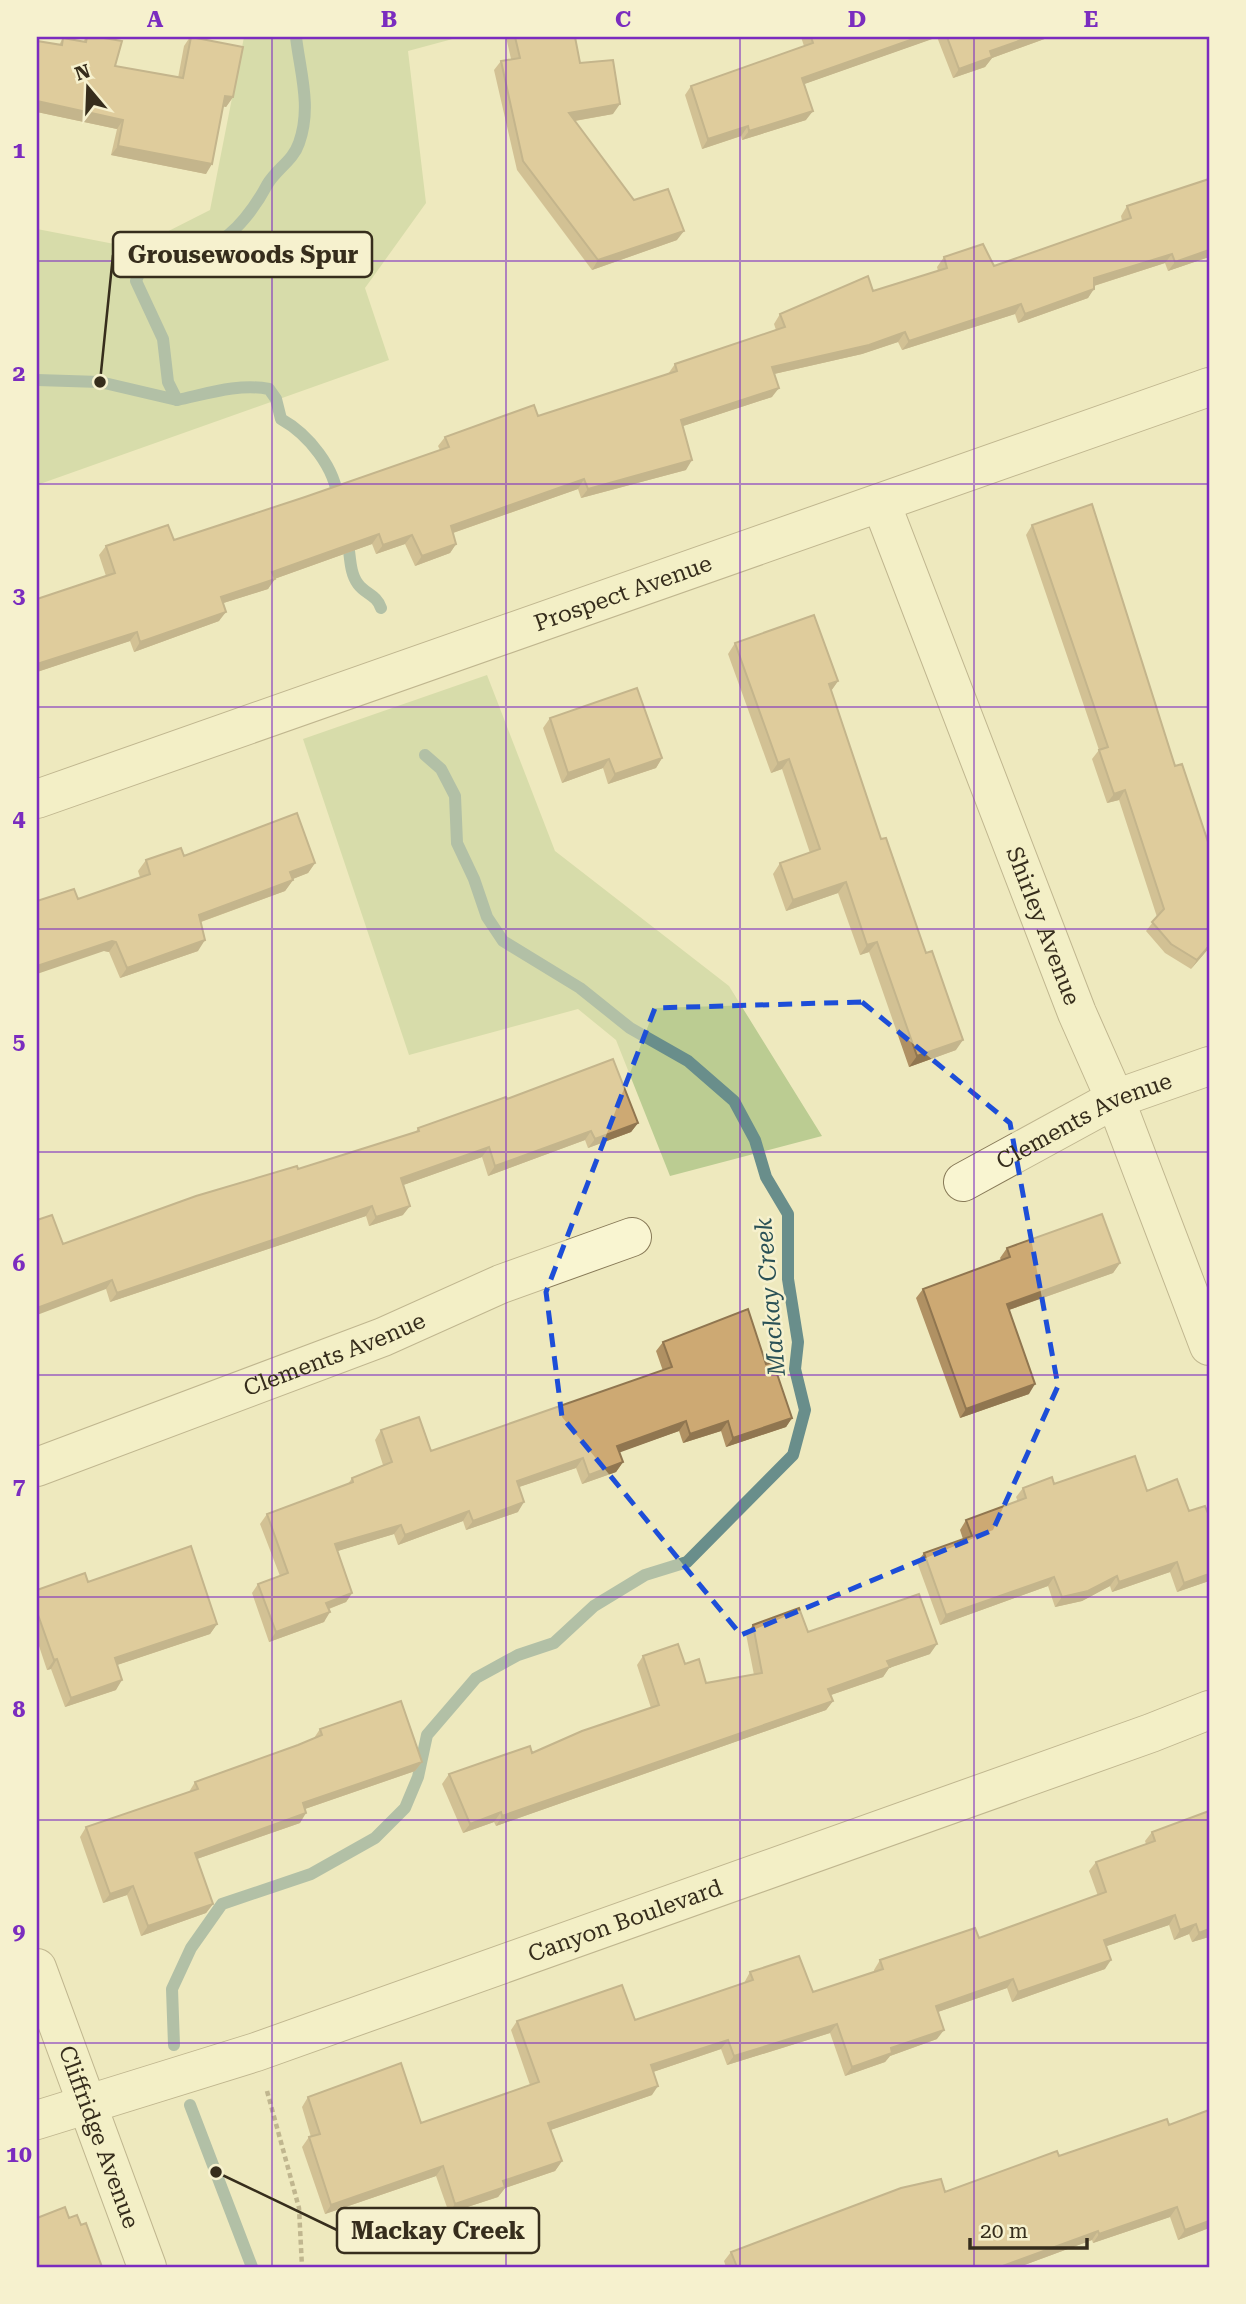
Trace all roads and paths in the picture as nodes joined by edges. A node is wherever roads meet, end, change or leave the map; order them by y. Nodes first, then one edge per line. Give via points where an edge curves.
1 (1209, 387) edge
2 (881, 503) junction
3 (37, 799) edge
4 (1209, 1066) edge
5 (1115, 1099) junction
6 (963, 1182) dead end
7 (632, 1237) dead end
8 (1209, 1346) edge
9 (37, 1467) edge
10 (1209, 1710) edge
11 (37, 1968) edge
12 (256, 2052) junction
13 (89, 2106) junction
14 (37, 2120) edge
15 (147, 2267) edge
16 (302, 2267) edge

1 - 2 street, Prospect Avenue
2 - 3 street, Prospect Avenue
2 - 5 street, Shirley Avenue via 1077,1013
4 - 5 street, Clements Avenue
5 - 6 street, Clements Avenue
5 - 8 street, Shirley Avenue
7 - 9 street, Clements Avenue
10 - 12 street, Canyon Boulevard
11 - 13 street, Cliffridge Avenue
12 - 13 street, Canyon Boulevard
12 - 16 path via 299,2208
13 - 14 street, Canyon Boulevard
13 - 15 street, Cliffridge Avenue

